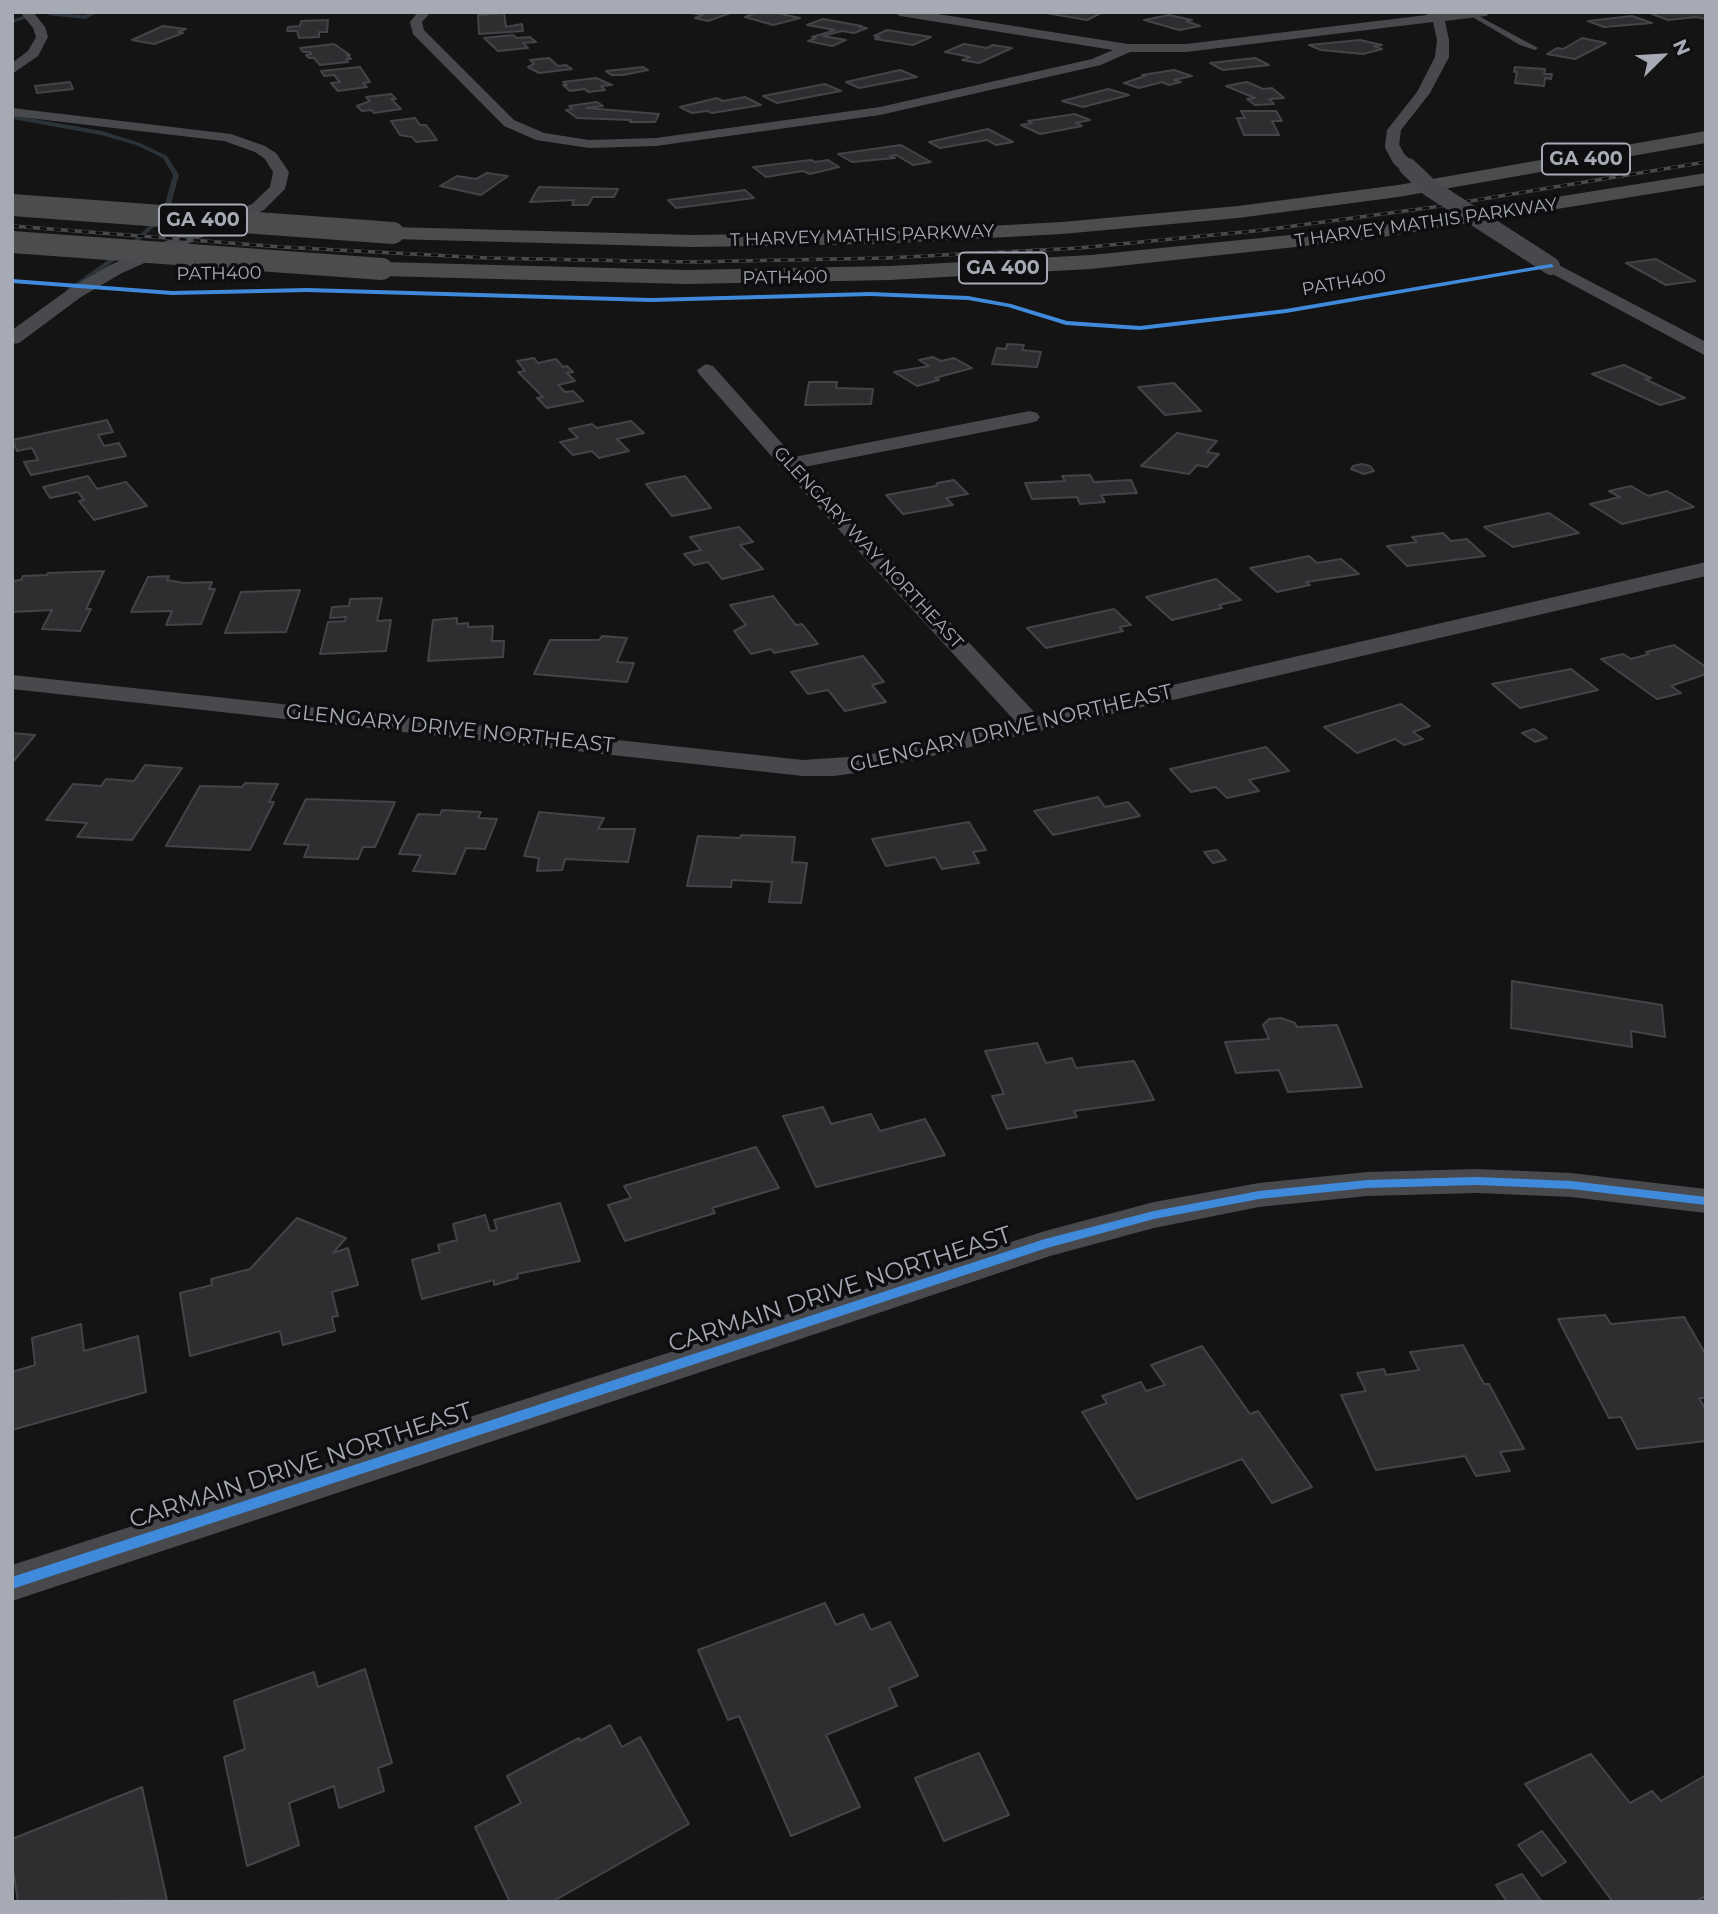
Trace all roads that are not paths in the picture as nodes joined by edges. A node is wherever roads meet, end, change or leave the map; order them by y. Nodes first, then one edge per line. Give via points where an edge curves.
1 (26, 12) edge
2 (425, 12) edge
3 (900, 12) edge
4 (1486, 12) edge
5 (1471, 14) junction
6 (1434, 15) edge
7 (1128, 48) junction
8 (1535, 48) dead end
9 (12, 70) edge
10 (12, 112) edge
11 (1706, 137) edge
12 (1706, 179) edge
13 (12, 205) edge
14 (12, 242) edge
15 (12, 339) edge
16 (1706, 350) edge
17 (706, 370) dead end
18 (1030, 417) dead end
19 (789, 464) junction
20 (1706, 569) edge
21 (12, 682) edge
22 (1033, 725) junction
23 (1706, 1201) edge
24 (12, 1583) edge

1 - 9 street via 42,37 33,53
2 - 7 street via 416,22 418,31 509,123 541,137 589,144 656,142 880,111 1096,62
3 - 7 street
4 - 5 street
5 - 6 street
5 - 8 lane
6 - 7 street via 1186,48
6 - 16 street, bridge via 1443,40 1440,64 1394,130 1392,146 1399,159 1430,188 1551,266
10 - 15 street via 226,137 260,149 281,172 277,189 258,207 116,268
11 - 13 highway, T HARVEY MATHIS PARKWAY / GA 400, bridge via 1398,191 1238,212 879,238 513,238
12 - 14 highway, T HARVEY MATHIS PARKWAY / GA 400, bridge via 1358,234 1050,265 890,274 687,277 383,269
17 - 19 street, GLENGARY WAY NORTHEAST
18 - 19 street
19 - 22 street, GLENGARY WAY NORTHEAST
20 - 22 street, GLENGARY DRIVE NORTHEAST
21 - 22 street, GLENGARY DRIVE NORTHEAST via 803,768 863,764
23 - 24 street, CARMAIN DRIVE NORTHEAST via 1571,1185 1477,1181 1367,1184 1259,1195 1154,1214 1045,1244

